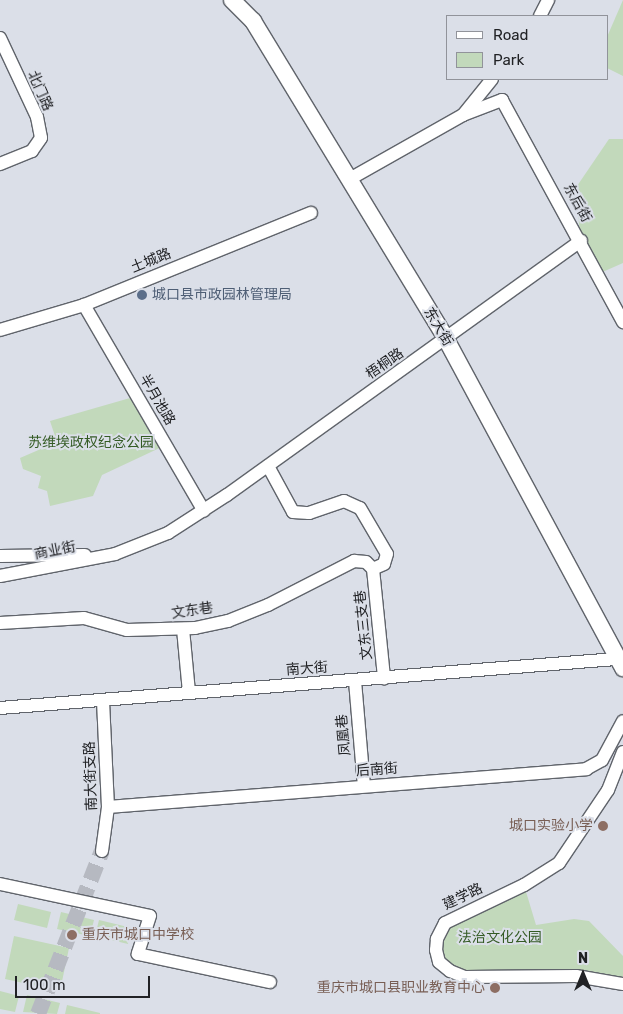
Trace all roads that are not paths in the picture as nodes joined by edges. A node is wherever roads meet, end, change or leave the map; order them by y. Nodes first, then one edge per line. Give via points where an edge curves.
1 (232, 0) edge
2 (244, 0) edge
3 (548, 0) edge
4 (540, 15) edge
5 (0, 38) edge
6 (491, 80) edge
7 (463, 115) junction
8 (0, 164) edge
9 (355, 176) junction
10 (311, 213) dead end
11 (581, 241) junction
12 (84, 305) junction
13 (623, 322) edge
14 (0, 330) edge
15 (449, 337) junction
16 (268, 466) junction
17 (204, 511) junction
18 (115, 554) junction
19 (0, 556) edge
20 (373, 569) junction
21 (0, 576) edge
22 (0, 623) edge
23 (182, 629) junction
24 (621, 658) edge
25 (384, 678) junction
26 (355, 681) junction
27 (189, 693) junction
28 (103, 700) junction
29 (0, 708) edge
30 (623, 721) edge
31 (623, 752) edge
32 (364, 786) junction
33 (108, 806) junction
34 (102, 851) tunnel mouth
35 (0, 884) edge
36 (270, 982) dead end
37 (623, 984) edge

1 - 15 main road, 东大街 via 253,21
2 - 9 main road, 东大街 via 260,19
3 - 4 street
5 - 8 street, 北门路 via 37,116 41,138 32,151
6 - 7 street
7 - 9 street
7 - 11 street, 东后街 via 502,100
9 - 15 main road, 东大街
10 - 12 street, 土城路
11 - 13 street, 东后街
11 - 15 street, 梧桐路
12 - 14 street, 土城路
12 - 17 street, 半月池路
15 - 16 street, 梧桐路
15 - 24 main road, 东大街
16 - 17 street, 梧桐路
16 - 20 street via 292,512 309,513 344,501 360,508 388,554 384,564
17 - 18 street, 商业街 via 168,533
18 - 19 street, 商业街
18 - 21 street, 商业街
20 - 23 street, 文东巷 via 366,562 354,561 268,605 228,621
20 - 25 street, 文东三支巷
22 - 23 street, 文东巷 via 84,618 126,630
23 - 27 street
24 - 25 street, 南大街
25 - 26 street, 南大街
26 - 27 street, 南大街
26 - 32 street, 凤凰巷
27 - 28 street, 南大街
28 - 29 street, 南大街
28 - 33 street, 南大街支路
30 - 32 street, 后南街 via 602,760 586,769
31 - 37 street, 建学路 via 608,790 559,862 524,885 445,923 437,939 436,950 439,962 465,977 576,976
32 - 33 street, 后南街
33 - 34 street, 南大街支路
35 - 36 street via 150,916 138,954

